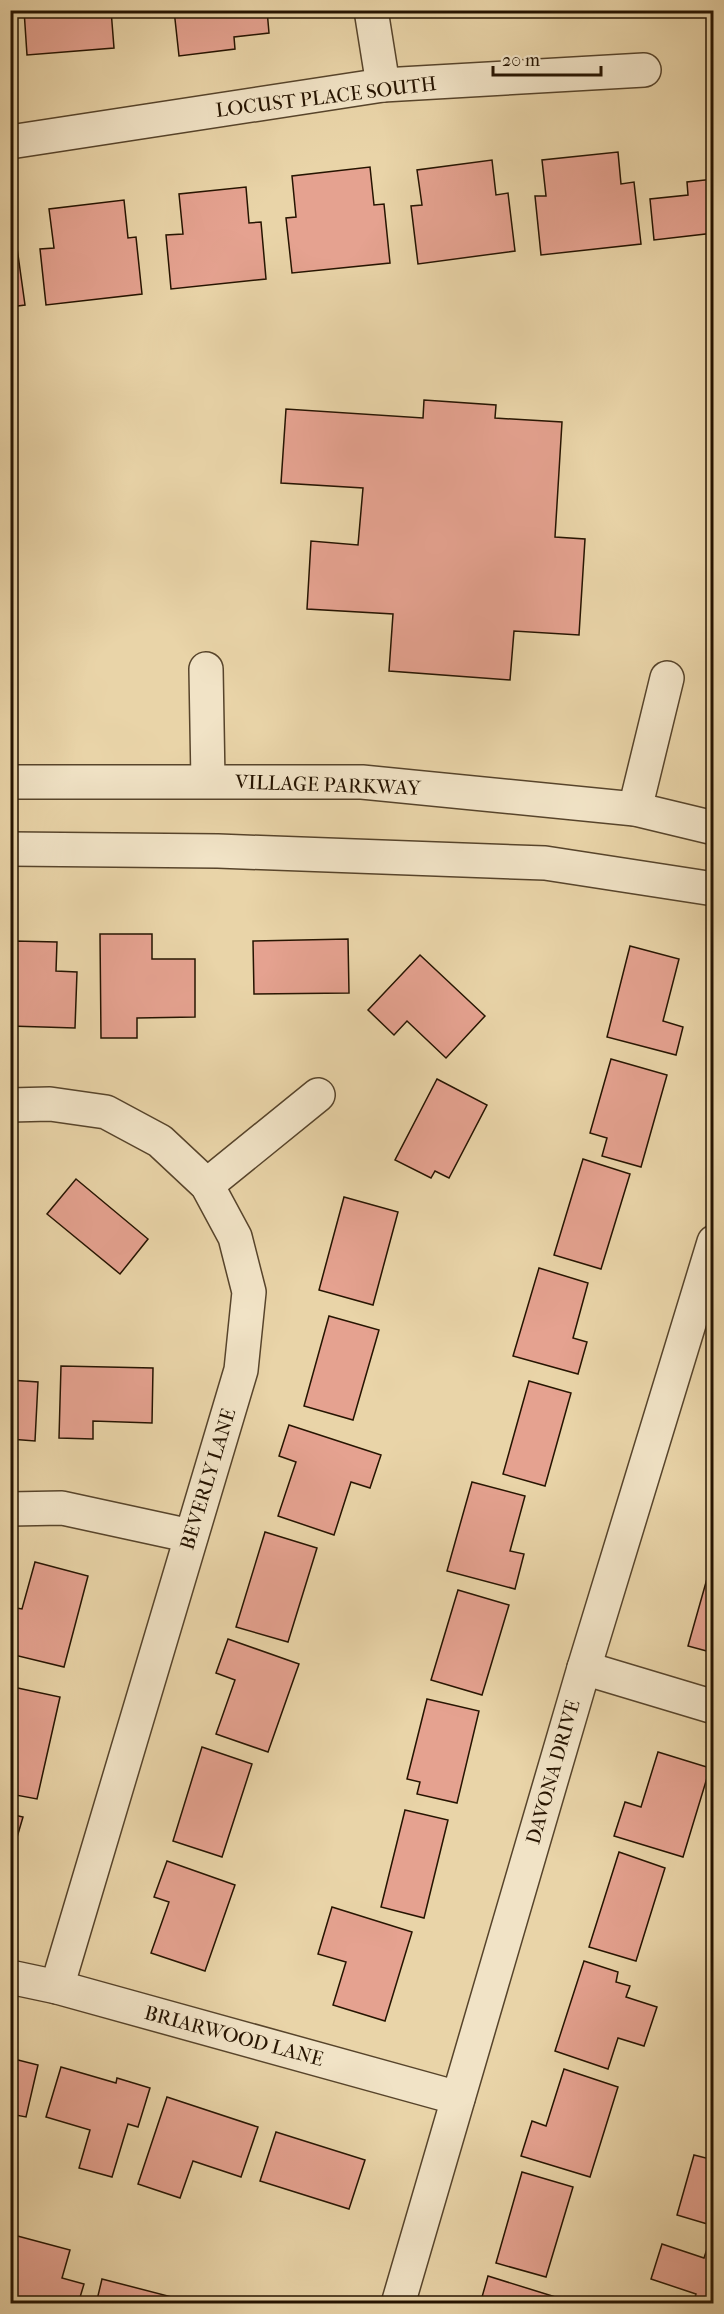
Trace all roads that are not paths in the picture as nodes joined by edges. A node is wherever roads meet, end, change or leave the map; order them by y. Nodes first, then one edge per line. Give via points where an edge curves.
1 (371, 10) edge
2 (644, 70) dead end
3 (383, 85) junction
4 (10, 142) edge
5 (206, 669) dead end
6 (667, 678) dead end
7 (208, 781) junction
8 (10, 782) edge
9 (635, 809) junction
10 (714, 828) edge
11 (10, 849) edge
12 (714, 889) edge
13 (318, 1095) dead end
14 (10, 1105) edge
15 (207, 1185) junction
16 (714, 1242) edge
17 (10, 1509) edge
18 (191, 1536) junction
19 (584, 1668) junction
20 (714, 1707) edge
21 (10, 1977) edge
22 (57, 1987) junction
23 (458, 2097) junction
24 (398, 2304) edge

1 - 3 street
2 - 3 street, LOCUST PLACE SOUTH
3 - 4 street, LOCUST PLACE SOUTH
5 - 7 street
6 - 9 street
7 - 8 street, VILLAGE PARKWAY
7 - 9 street, VILLAGE PARKWAY via 362,782
9 - 10 street, VILLAGE PARKWAY
11 - 12 street via 218,851 545,863
13 - 15 street
14 - 15 street, BEVERLY LANE via 50,1104 106,1112 160,1141
15 - 18 street, BEVERLY LANE via 235,1237 249,1292 241,1370
16 - 19 street, DAVONA DRIVE
17 - 18 street via 62,1508
18 - 22 street, BEVERLY LANE
19 - 20 street
19 - 23 street, DAVONA DRIVE
21 - 22 street, BRIARWOOD LANE
22 - 23 street, BRIARWOOD LANE
23 - 24 street, DAVONA DRIVE

